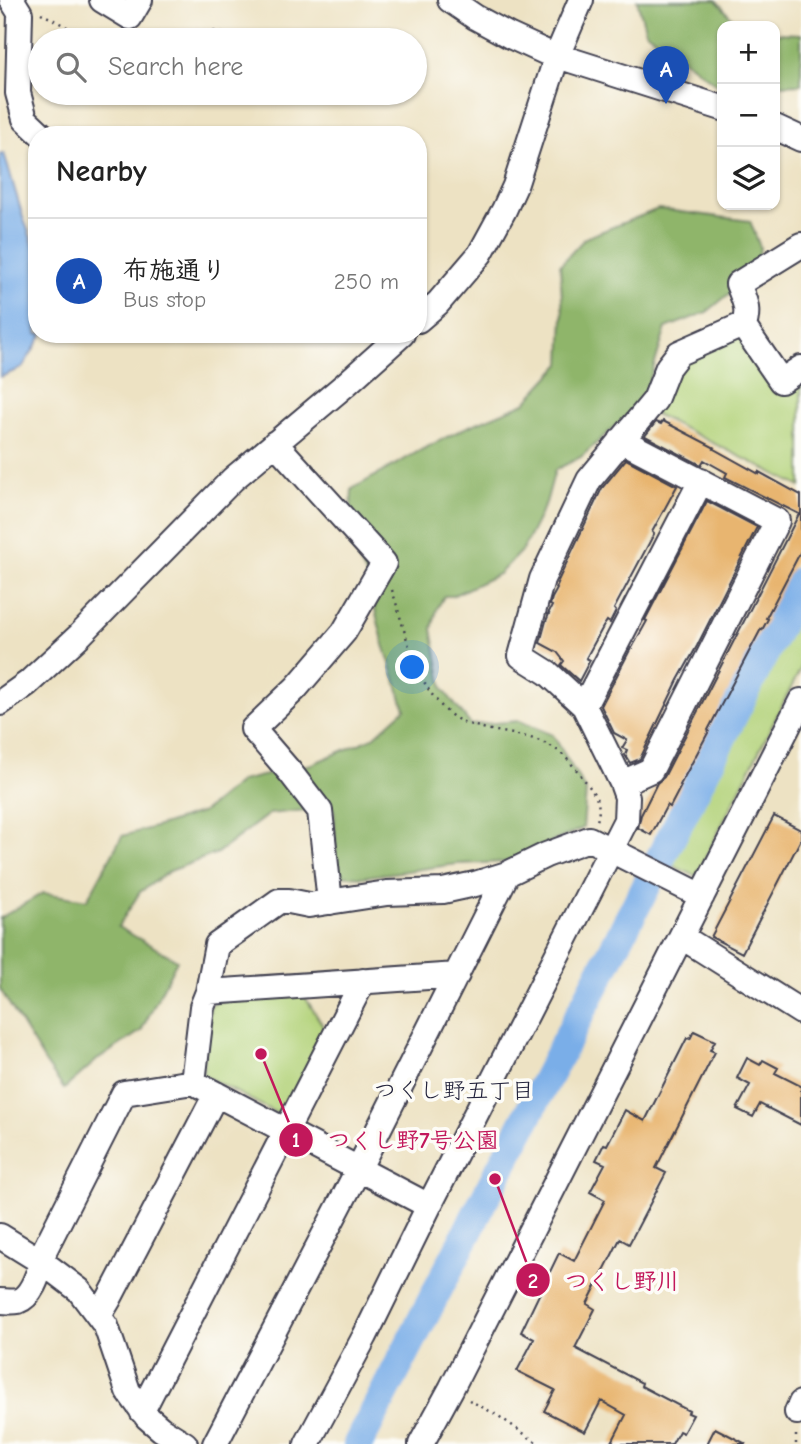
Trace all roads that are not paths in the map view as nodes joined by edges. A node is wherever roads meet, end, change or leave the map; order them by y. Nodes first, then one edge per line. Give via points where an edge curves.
1 (10, 0) edge
2 (102, 0) edge
3 (140, 0) edge
4 (450, 0) edge
5 (581, 0) edge
6 (0, 12) edge
7 (557, 56) junction
8 (717, 105) edge
9 (32, 126) edge
10 (780, 129) edge
11 (801, 139) edge
12 (801, 245) edge
13 (427, 312) edge
14 (743, 329) junction
15 (392, 343) edge
16 (801, 368) edge
17 (621, 440) junction
18 (275, 443) junction
19 (701, 481) junction
20 (801, 701) edge
21 (0, 703) edge
22 (584, 706) junction
23 (622, 783) junction
24 (599, 845) junction
25 (508, 873) junction
26 (702, 896) junction
27 (330, 902) junction
28 (682, 937) junction
29 (457, 975) junction
30 (363, 981) junction
31 (208, 992) junction
32 (801, 1012) edge
33 (193, 1082) junction
34 (216, 1094) junction
35 (287, 1130) junction
36 (359, 1168) junction
37 (429, 1206) junction
38 (0, 1236) edge
39 (42, 1262) junction
40 (0, 1301) edge
41 (96, 1312) junction
42 (142, 1410) junction
43 (185, 1444) edge
44 (215, 1444) edge
45 (307, 1444) edge
46 (421, 1444) edge

1 - 6 street
1 - 9 street via 20,12 18,93 25,119
2 - 3 street via 130,17
4 - 7 street via 510,36
5 - 7 street
7 - 8 street
7 - 13 street via 504,210 480,254
10 - 11 street
12 - 14 street via 737,284 745,300
14 - 16 street via 781,381
14 - 17 street via 737,327 680,353 668,367 655,400
15 - 18 street
17 - 19 street
17 - 22 street via 589,480 542,579 521,656
18 - 21 street via 233,479 79,635
18 - 27 street via 384,563 344,632 253,729 320,810
19 - 22 street
19 - 23 street via 777,520 652,770
20 - 26 street
22 - 23 street
23 - 24 street via 626,820
24 - 25 street via 546,856
24 - 26 street
24 - 37 street
25 - 27 street via 443,891
25 - 29 street
26 - 28 street
27 - 31 street via 279,901 217,945
28 - 32 street
28 - 46 street
29 - 30 street
29 - 36 street
30 - 31 street
30 - 35 street
31 - 33 street
33 - 34 street
33 - 39 street via 124,1093
34 - 35 street
34 - 41 street via 109,1299
35 - 36 street
35 - 42 street
36 - 37 street
36 - 44 street
37 - 45 street
38 - 39 street
39 - 40 street via 29,1293 18,1301
39 - 41 street via 79,1290
41 - 42 street via 106,1326 128,1391
42 - 43 street

